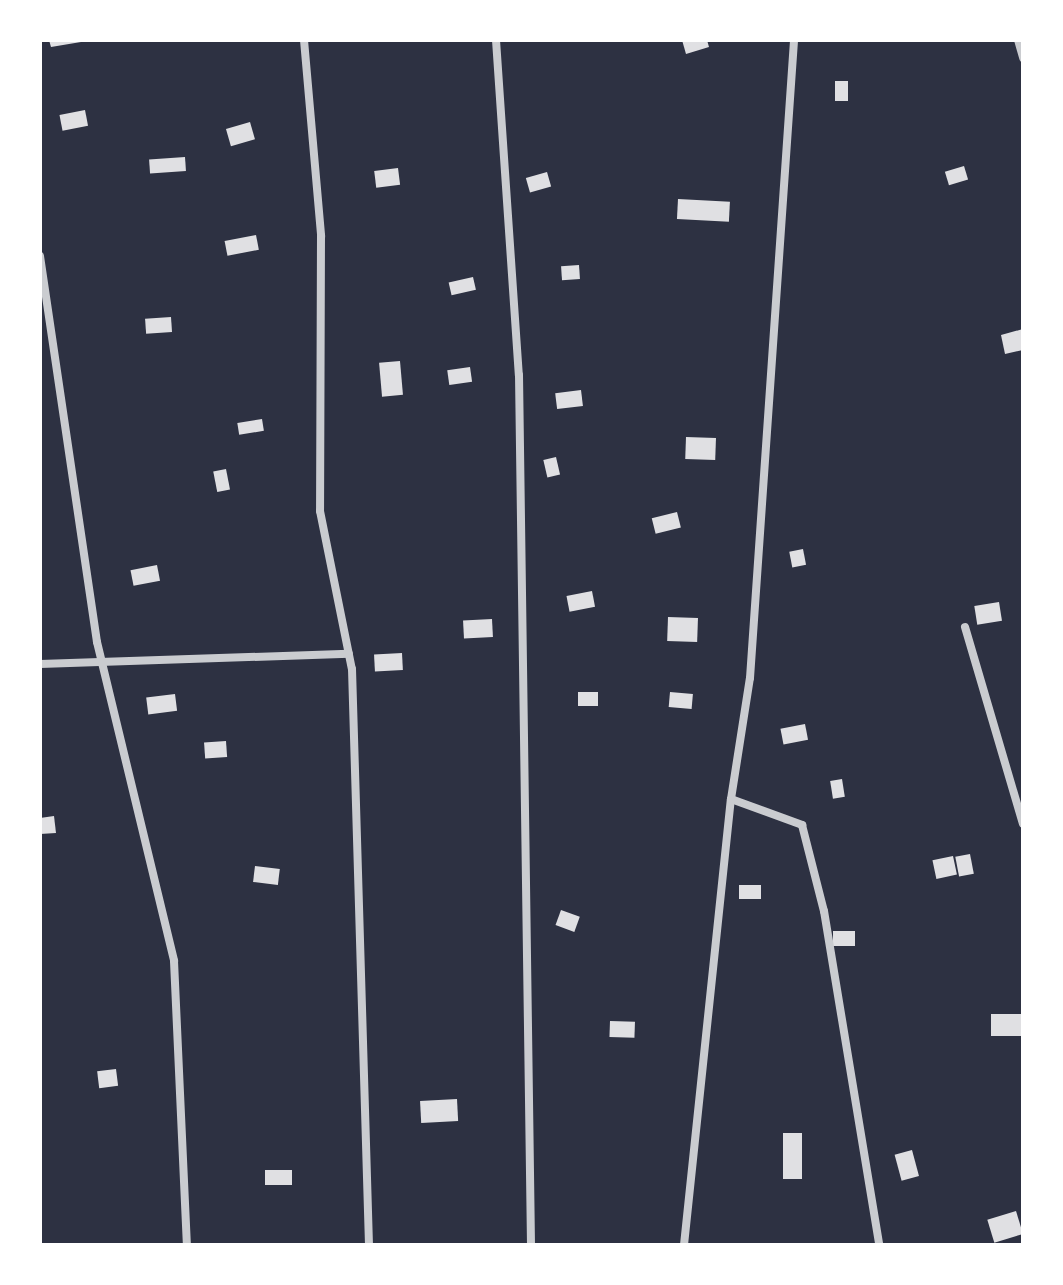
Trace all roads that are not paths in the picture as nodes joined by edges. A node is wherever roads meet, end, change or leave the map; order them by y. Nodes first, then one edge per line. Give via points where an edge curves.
1 (304, 40) edge
2 (496, 40) edge
3 (794, 40) edge
4 (1018, 40) edge
5 (1023, 58) edge
6 (40, 256) edge
7 (43, 296) edge
8 (965, 627) dead end
9 (349, 654) junction
10 (102, 660) junction
11 (40, 664) edge
12 (731, 799) junction
13 (1023, 824) edge
14 (187, 1245) edge
15 (369, 1245) edge
16 (531, 1245) edge
17 (684, 1245) edge
18 (879, 1245) edge

1 - 9 street via 321,236 320,511
2 - 16 street via 519,375
3 - 12 street via 750,678
4 - 5 street
6 - 7 street
7 - 10 street
8 - 13 street
9 - 10 street
9 - 15 street
10 - 11 street
10 - 14 street via 174,961
12 - 17 street
12 - 18 street via 802,825 824,911

